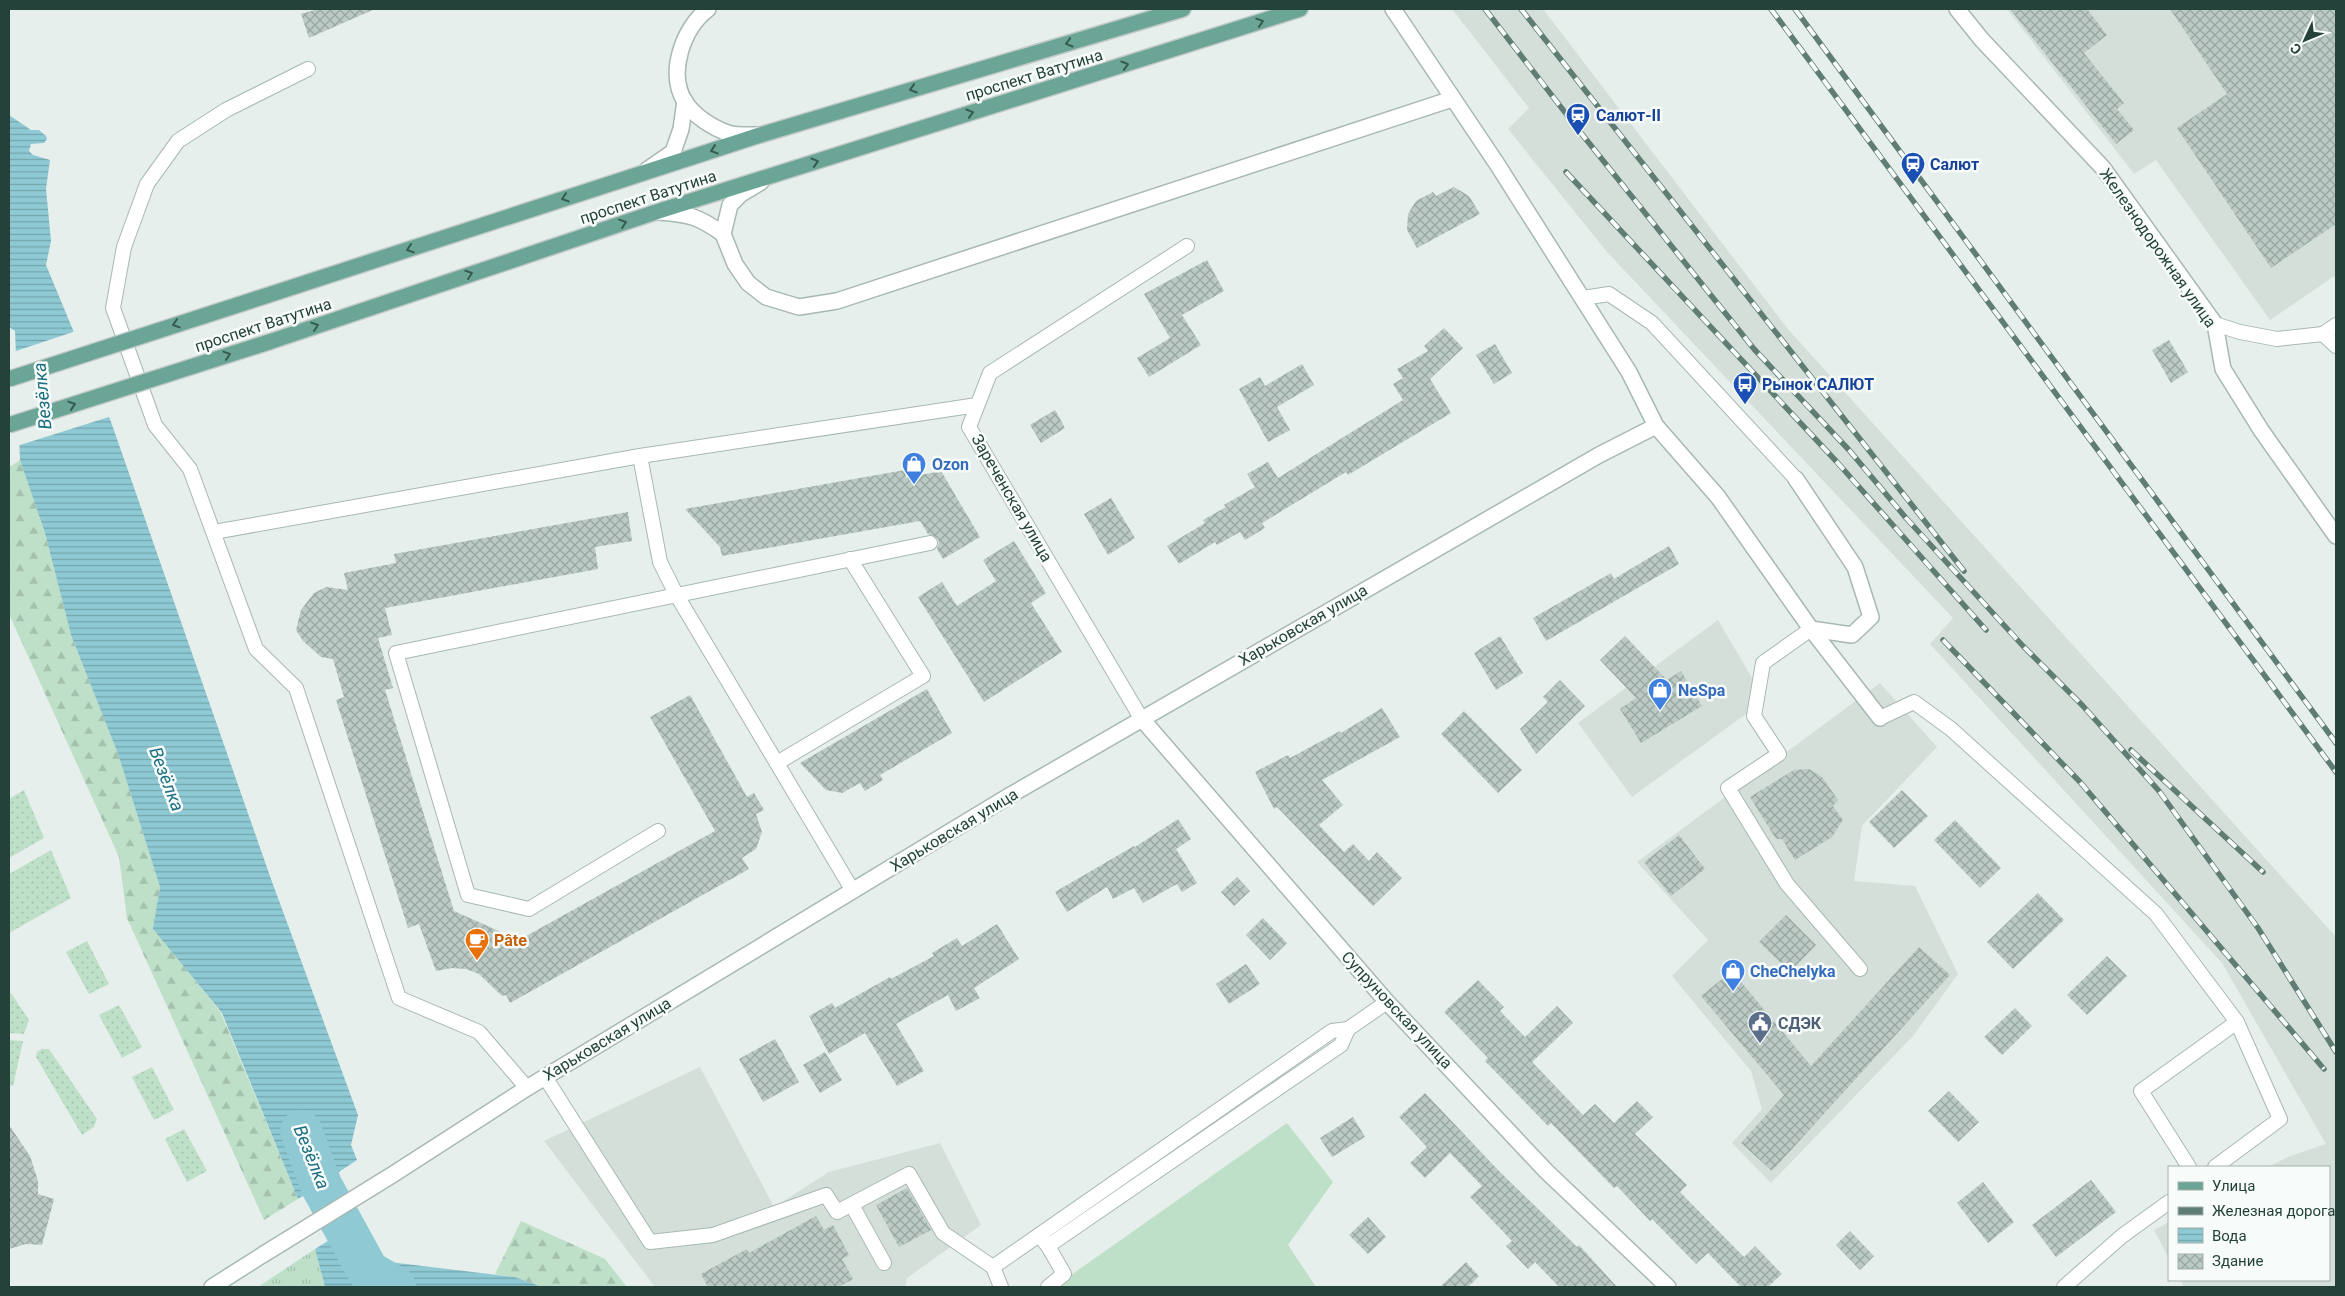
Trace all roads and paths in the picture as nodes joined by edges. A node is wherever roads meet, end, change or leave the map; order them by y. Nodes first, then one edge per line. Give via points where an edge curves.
1 (708, 9) edge
2 (1183, 9) edge
3 (1300, 9) edge
4 (1393, 9) edge
5 (1957, 9) edge
6 (308, 69) dead end
7 (1452, 99) junction
8 (685, 101) junction
9 (760, 135) junction
10 (644, 172) junction
11 (768, 177) junction
12 (656, 212) junction
13 (723, 234) junction
14 (1187, 246) dead end
15 (1583, 298) junction
16 (2215, 324) junction
17 (2336, 325) edge
18 (2323, 334) junction
19 (2336, 346) edge
20 (9, 378) edge
21 (977, 405) junction
22 (9, 425) edge
23 (1656, 426) junction
24 (640, 456) junction
25 (1796, 479) joint
26 (214, 532) junction
27 (2336, 536) edge
28 (930, 543) dead end
29 (850, 559) junction
30 (676, 594) junction
31 (1811, 629) junction
32 (1141, 718) junction
33 (1880, 718) joint
34 (777, 763) junction
35 (658, 831) dead end
36 (853, 890) junction
37 (1860, 969) dead end
38 (1387, 1002) junction
39 (2238, 1022) junction
40 (545, 1077) junction
41 (528, 1088) junction
42 (2189, 1166) edge
43 (2216, 1166) edge
44 (2168, 1203) edge
45 (852, 1205) junction
46 (1044, 1241) junction
47 (884, 1263) dead end
48 (993, 1267) junction
49 (212, 1287) edge
50 (1001, 1287) edge
51 (1048, 1287) edge
52 (1668, 1287) edge
53 (2064, 1287) edge

1 - 8 street via 697,16 683,41 678,64
2 -> 9 main road, проспект Ватутина
11 -> 3 main road, проспект Ватутина
4 - 7 street
5 - 16 street, Железнодорожная улица via 1982,40 2103,168
6 - 26 lane via 226,110 178,141 147,184 124,248 113,308 155,425 190,469
7 - 13 street via 837,301 799,307 766,297 748,283 735,264
7 - 15 street via 1498,164
8 - 9 street via 699,118 729,133
8 - 10 street via 673,152
9 -> 10 main road, проспект Ватутина
10 -> 20 main road, проспект Ватутина, bridge
11 - 12 main road, проспект Ватутина
11 - 13 street via 730,205
12 - 13 street via 687,213
22 -> 12 main road, проспект Ватутина, bridge
14 - 21 lane, Зареченская улица via 990,373
15 - 23 street via 1629,372
15 - 25 lane via 1609,294 1652,323
16 - 18 lane via 2277,339
16 - 27 street, Железнодорожная улица via 2223,369 2261,430
17 - 18 lane
18 - 19 lane
21 - 24 lane
21 - 32 lane, Зареченская улица via 969,427
23 - 31 street via 1718,497
23 - 32 street, Харьковская улица via 1590,460
24 - 26 lane
24 - 30 lane via 660,562
25 - 31 street via 1855,567 1871,617 1852,635
26 - 41 lane via 256,649 296,688 400,998 480,1032
28 - 29 lane
29 - 30 lane
29 - 34 lane via 923,676
30 - 34 lane
30 - 35 lane via 396,653 468,895 529,909
31 - 33 street
31 - 37 lane via 1762,663 1754,716 1779,754 1728,788 1786,884
32 - 36 street, Харьковская улица
32 - 38 street, Супруновская улица
33 - 39 lane via 1914,702 1952,729 2156,914
34 - 36 lane
36 - 40 street, Харьковская улица
38 - 46 lane via 1348,1029 1332,1031
38 - 52 street, Супруновская улица via 1546,1171
39 - 42 lane via 2141,1091
39 - 43 lane via 2280,1119
40 - 41 street, Харьковская улица
40 - 45 lane via 650,1242 713,1235 826,1195 837,1212
41 - 49 street, Харьковская улица
44 - 53 lane via 2122,1236
45 - 47 lane
45 - 48 lane via 909,1174 943,1233
46 - 48 lane
46 - 51 lane via 1064,1274
48 - 50 lane

